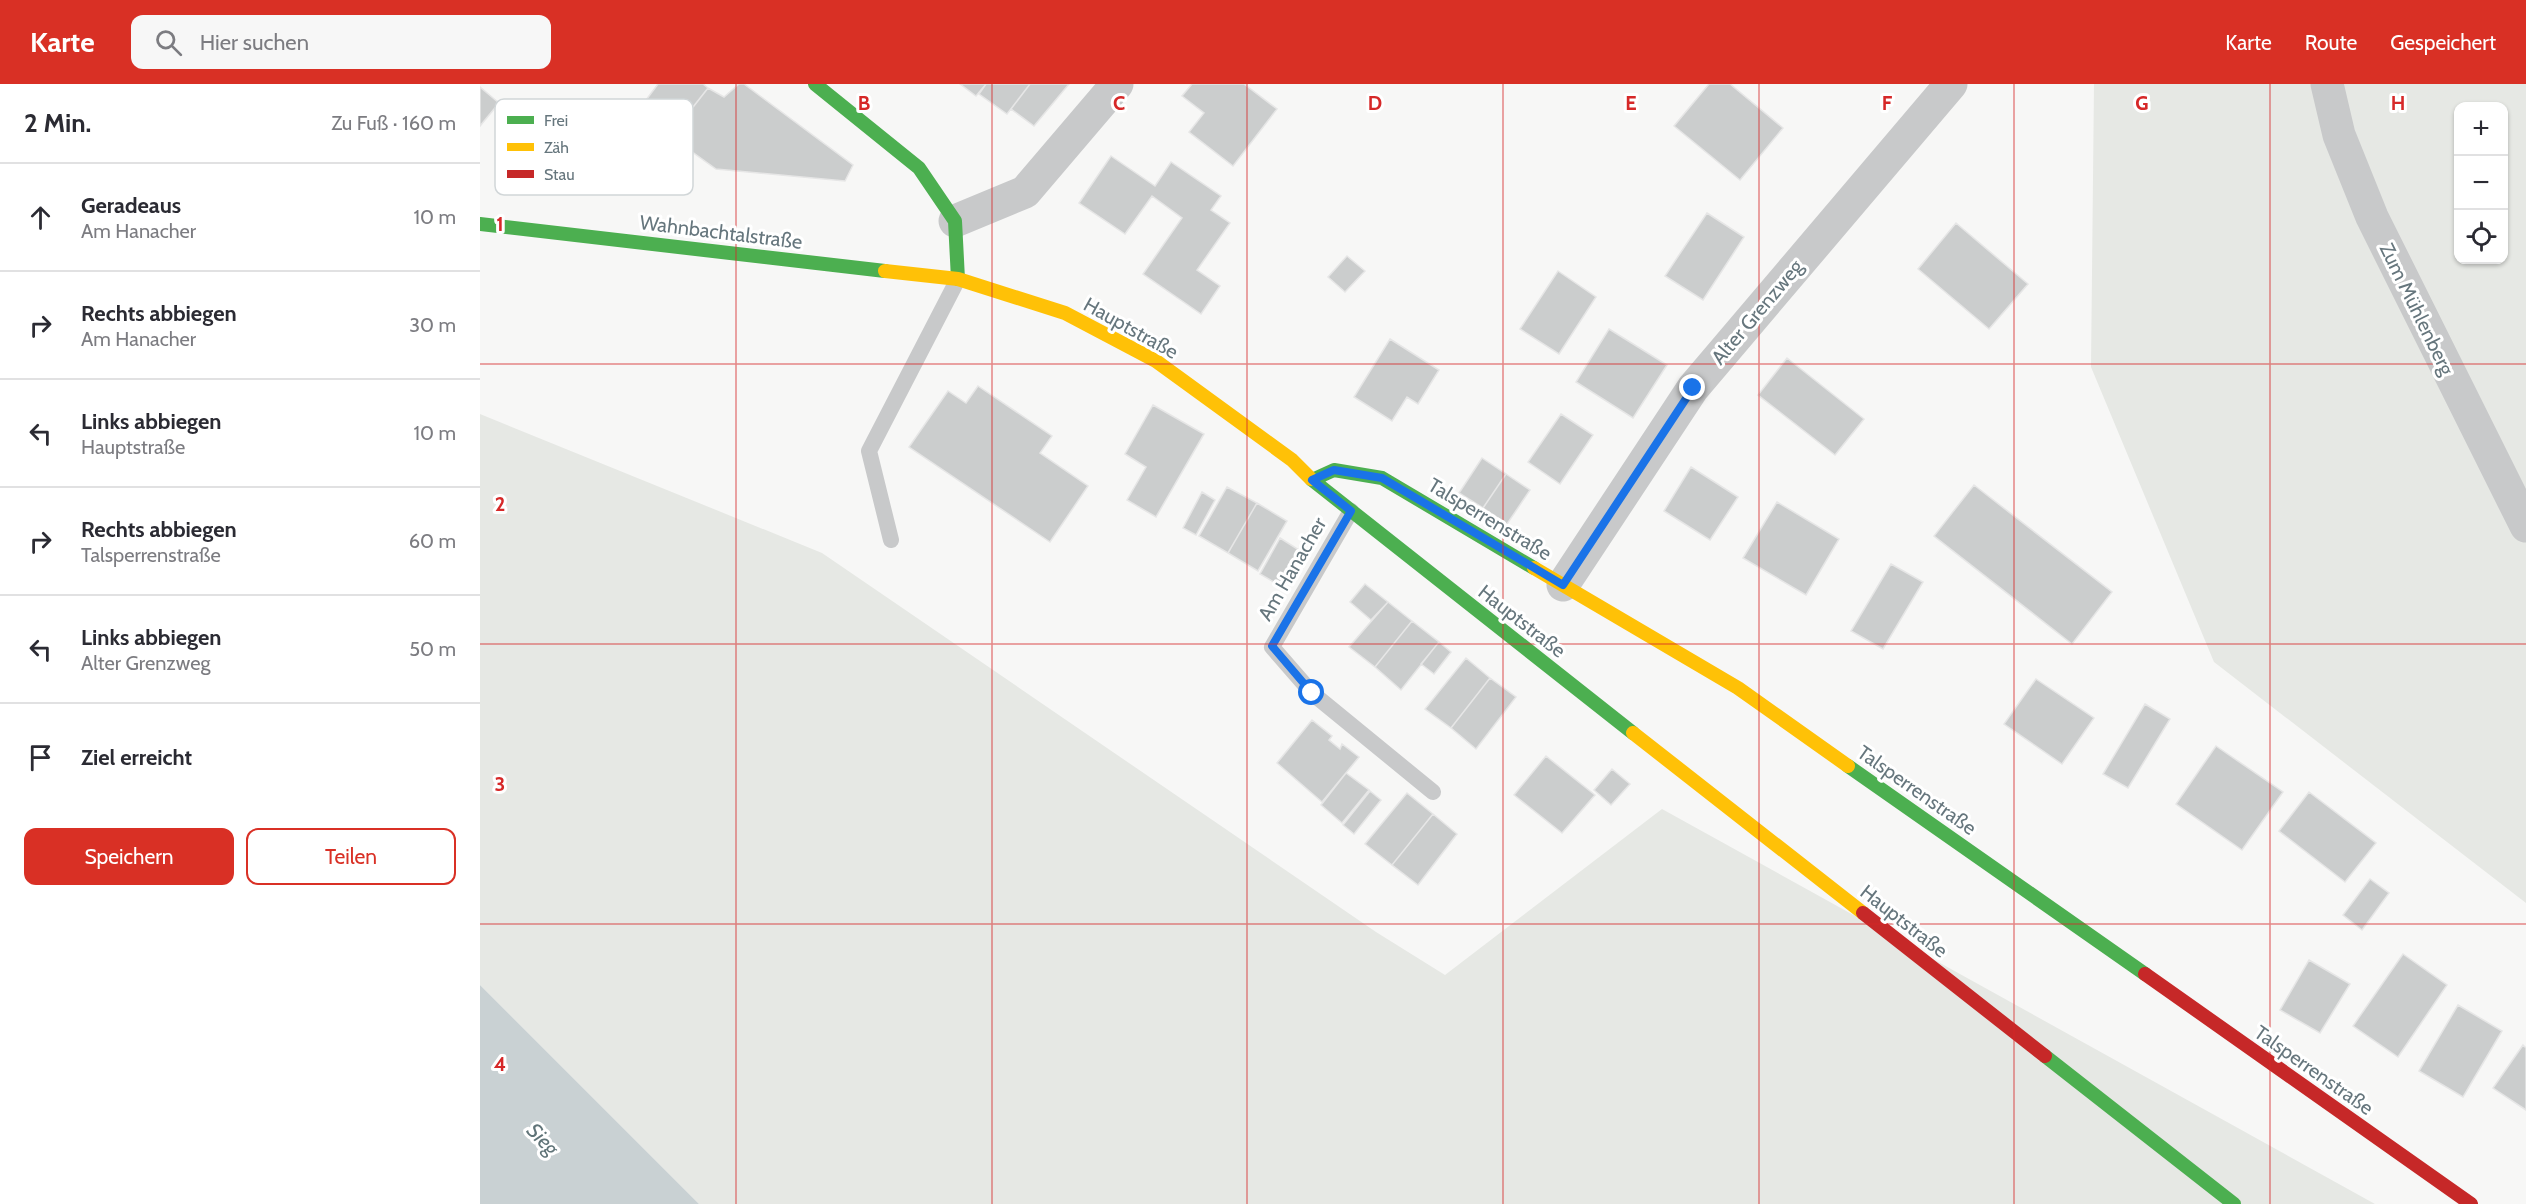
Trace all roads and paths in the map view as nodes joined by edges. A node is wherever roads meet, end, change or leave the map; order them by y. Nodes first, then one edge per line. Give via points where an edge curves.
1 (814, 84) edge
2 (1117, 84) edge
3 (1952, 84) edge
4 (2327, 84) edge
5 (955, 221) junction
6 (480, 224) edge
7 (958, 279) junction
8 (1312, 480) junction
9 (1351, 511) junction
10 (2526, 526) edge
11 (891, 540) dead end
12 (1563, 585) junction
13 (1433, 792) dead end
14 (2234, 1204) edge
15 (2471, 1204) edge

1 - 5 main road via 919,168
2 - 5 street via 1025,192
3 - 12 street, Alter Grenzweg via 1693,388
4 - 10 street, Zum Mühlenberg via 2339,135 2372,217
5 - 7 main road
6 - 7 main road, Wahnbachtalstraße
7 - 8 main road, Hauptstraße via 1065,313 1156,361 1292,460
7 - 11 lane via 870,451
8 - 9 main road, Hauptstraße
8 - 12 main road, Talsperrenstraße via 1334,470 1382,478
9 - 13 lane, Am Hanacher via 1272,646 1312,693
9 - 14 main road, Hauptstraße
12 - 15 main road, Talsperrenstraße via 1738,688

